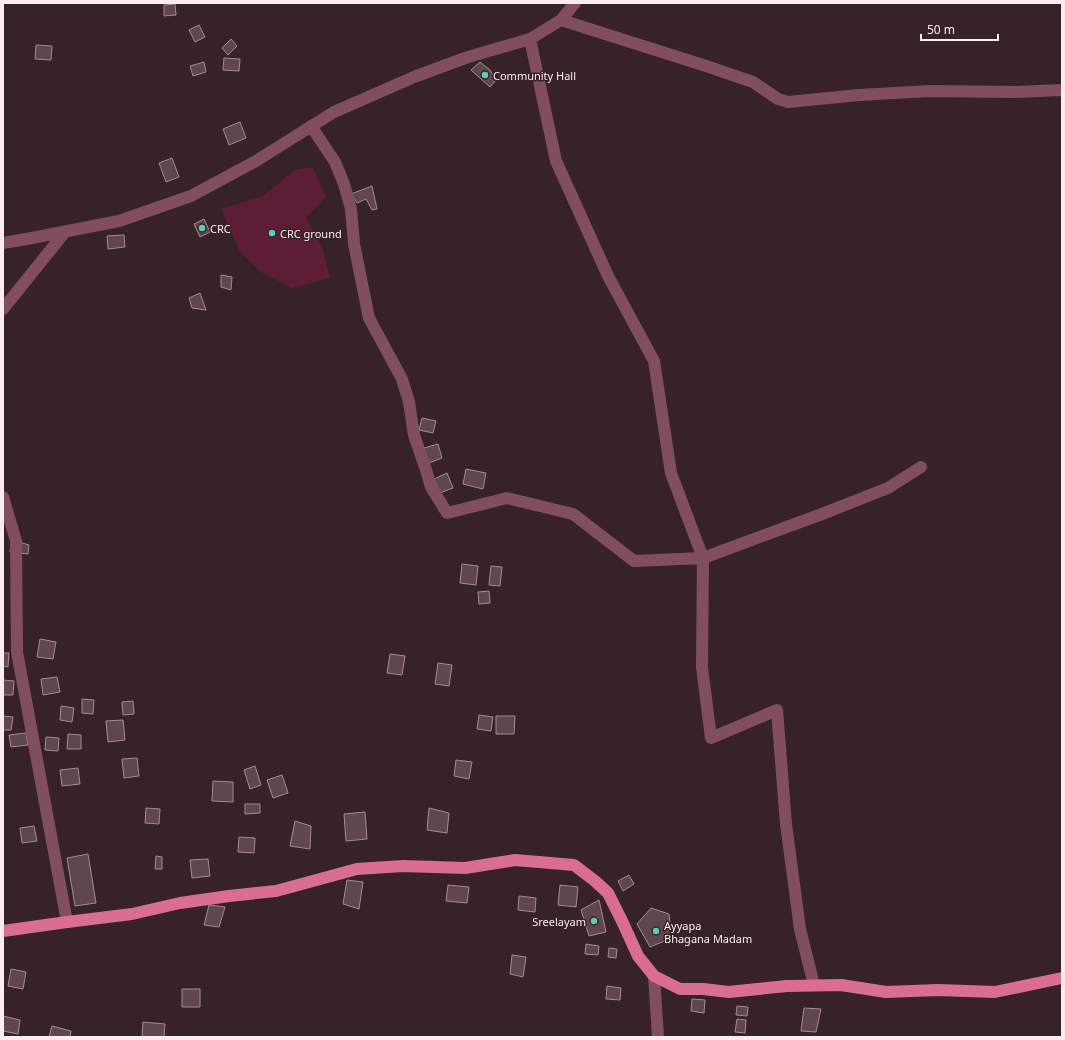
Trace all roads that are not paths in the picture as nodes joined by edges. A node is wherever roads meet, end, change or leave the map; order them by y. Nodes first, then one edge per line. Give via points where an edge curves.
1 (575, 3) edge
2 (561, 20) junction
3 (530, 38) junction
4 (1062, 90) edge
5 (310, 126) junction
6 (65, 232) junction
7 (3, 243) edge
8 (3, 309) edge
9 (921, 467) dead end
10 (3, 497) edge
11 (703, 558) junction
12 (67, 922) junction
13 (3, 931) edge
14 (654, 976) junction
15 (1062, 978) edge
16 (814, 985) junction
17 (658, 1037) edge

1 - 2 street
2 - 3 street
2 - 4 street via 753,82 778,99 788,102 930,91
3 - 5 street via 468,56 414,77 334,112
3 - 11 street via 556,161 608,276 654,361 671,473
5 - 6 street via 191,196 119,221
5 - 11 street via 335,162 344,184 351,209 354,244 369,318 402,379 409,402 414,435 427,476 447,513 507,498 573,514 634,561
6 - 7 street
6 - 8 street
9 - 11 street via 888,488
10 - 12 street via 16,541 17,652
11 - 16 street via 702,667 711,738 777,710 786,824 800,929
12 - 13 main road
12 - 14 main road via 132,914 180,903 276,891 357,869 403,866 465,868 515,860 574,865 608,893 638,956
14 - 16 main road via 680,988 729,992
14 - 17 street
15 - 16 main road via 995,992 886,992 841,985

